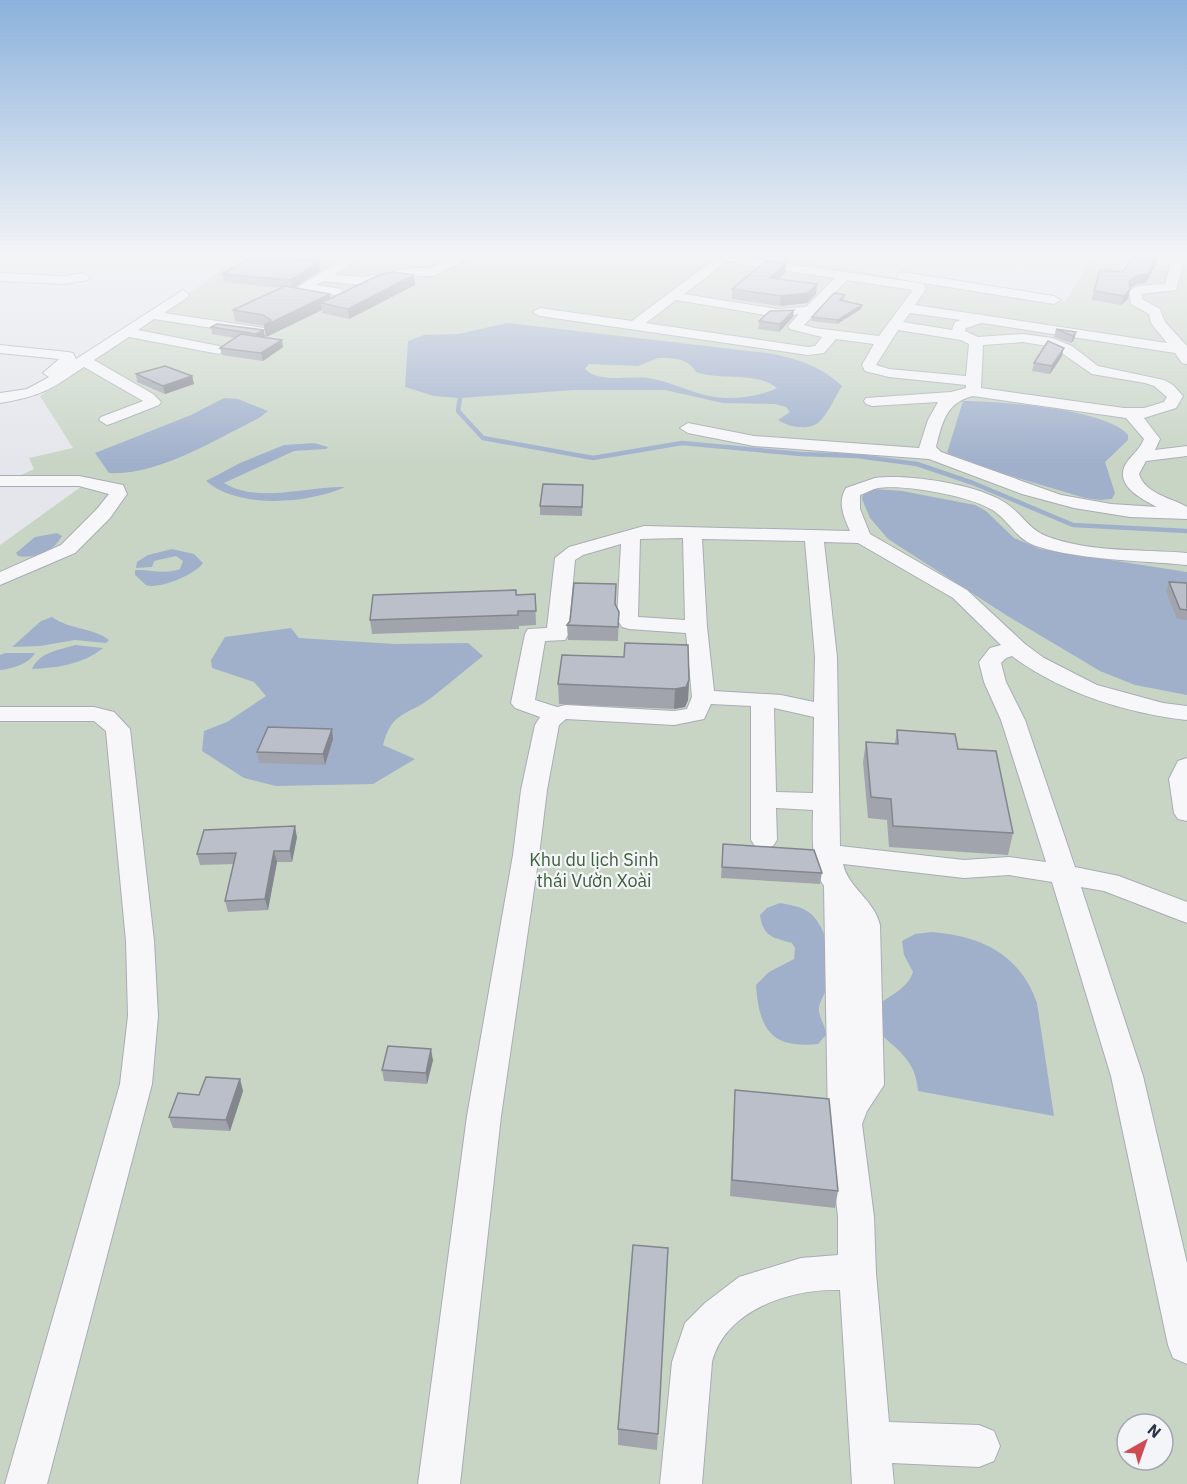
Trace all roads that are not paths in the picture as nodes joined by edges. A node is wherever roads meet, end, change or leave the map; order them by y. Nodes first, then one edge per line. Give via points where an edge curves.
1 (138, 324) edge
2 (213, 324) edge
3 (622, 324) edge
4 (796, 324) edge
5 (963, 324) edge
6 (1013, 324) edge
7 (1159, 324) edge
8 (895, 325) joint
9 (634, 326) joint
10 (126, 332) junction
11 (264, 332) edge
12 (833, 334) junction
13 (969, 339) junction
14 (883, 341) junction
15 (0, 349) edge
16 (219, 350) edge
17 (1185, 353) edge
18 (84, 361) junction
19 (0, 384) edge
20 (974, 386) junction
21 (1181, 394) edge
22 (953, 397) junction
23 (0, 398) edge
24 (872, 401) dead end
25 (1130, 413) junction
26 (107, 420) dead end
27 (688, 428) dead end
28 (1187, 451) edge
29 (931, 454) junction
30 (1141, 457) junction
31 (0, 481) edge
32 (1148, 496) junction
33 (1138, 512) junction
34 (1187, 513) edge
35 (692, 533) junction
36 (631, 535) junction
37 (814, 537) junction
38 (862, 537) junction
39 (1187, 559) edge
40 (0, 579) edge
41 (696, 627) junction
42 (1017, 649) junction
43 (703, 697) junction
44 (762, 701) junction
45 (826, 713) junction
46 (1187, 713) edge
47 (0, 714) edge
48 (554, 714) junction
49 (1187, 766) edge
50 (763, 799) junction
51 (826, 802) junction
52 (1187, 813) edge
53 (764, 840) dead end
54 (833, 869) junction
55 (1063, 874) junction
56 (1187, 913) edge
57 (857, 1273) junction
58 (1187, 1346) edge
59 (871, 1442) junction
60 (980, 1446) dead end
61 (26, 1484) edge
62 (439, 1484) edge
63 (681, 1484) edge
64 (873, 1484) edge

1 - 10 street
2 - 11 street
3 - 9 street
4 - 12 street via 799,329
5 - 13 street via 958,333
6 - 17 street
7 - 17 street
8 - 13 street
8 - 14 street
9 - 12 street via 808,351 819,350
10 - 16 street
10 - 18 street
12 - 14 street
13 - 20 street
13 - 21 street via 1023,339 1058,346 1096,371 1153,381
14 - 20 street via 869,365 874,370
15 - 19 street via 63,354 69,359 36,383
18 - 23 street via 43,388
18 - 26 street via 153,402
20 - 22 street
20 - 25 street
21 - 25 street via 1161,410
22 - 24 street
22 - 29 street via 936,419 927,448
25 - 30 street via 1152,439
27 - 29 street via 736,439
28 - 30 street
29 - 33 street via 1066,502
30 - 32 street via 1131,468 1130,476
31 - 40 street via 79,481 117,489 118,494 68,549
32 - 33 street
32 - 34 street
33 - 34 street
35 - 36 street via 644,531
35 - 37 street
35 - 41 street
36 - 41 street via 629,623
36 - 48 street via 565,558 557,635 536,634 523,703
37 - 38 street
37 - 45 street via 826,657
38 - 39 street via 851,514 852,492 875,483 895,484 987,500 1001,507 1022,530 1048,543
38 - 42 street via 960,594
41 - 43 street
42 - 46 street via 1089,690 1151,708
42 - 55 street via 998,653 990,662
43 - 44 street
43 - 48 street via 696,714 684,717
44 - 45 street
44 - 50 street
45 - 51 street
47 - 61 street via 94,714 106,717 118,729 136,894 143,1016 136,1084
48 - 62 street via 547,724 534,790 489,1082
49 - 52 street via 1181,779
50 - 51 street
50 - 53 street
51 - 54 street
54 - 55 street via 862,856 964,869 1009,866
54 - 57 street via 863,913 866,925 868,1085 845,1124 856,1217
55 - 56 street via 1109,883
55 - 58 street via 1127,1076
57 - 59 street
57 - 63 street via 801,1275 752,1290 699,1336 692,1362
59 - 60 street
59 - 64 street

